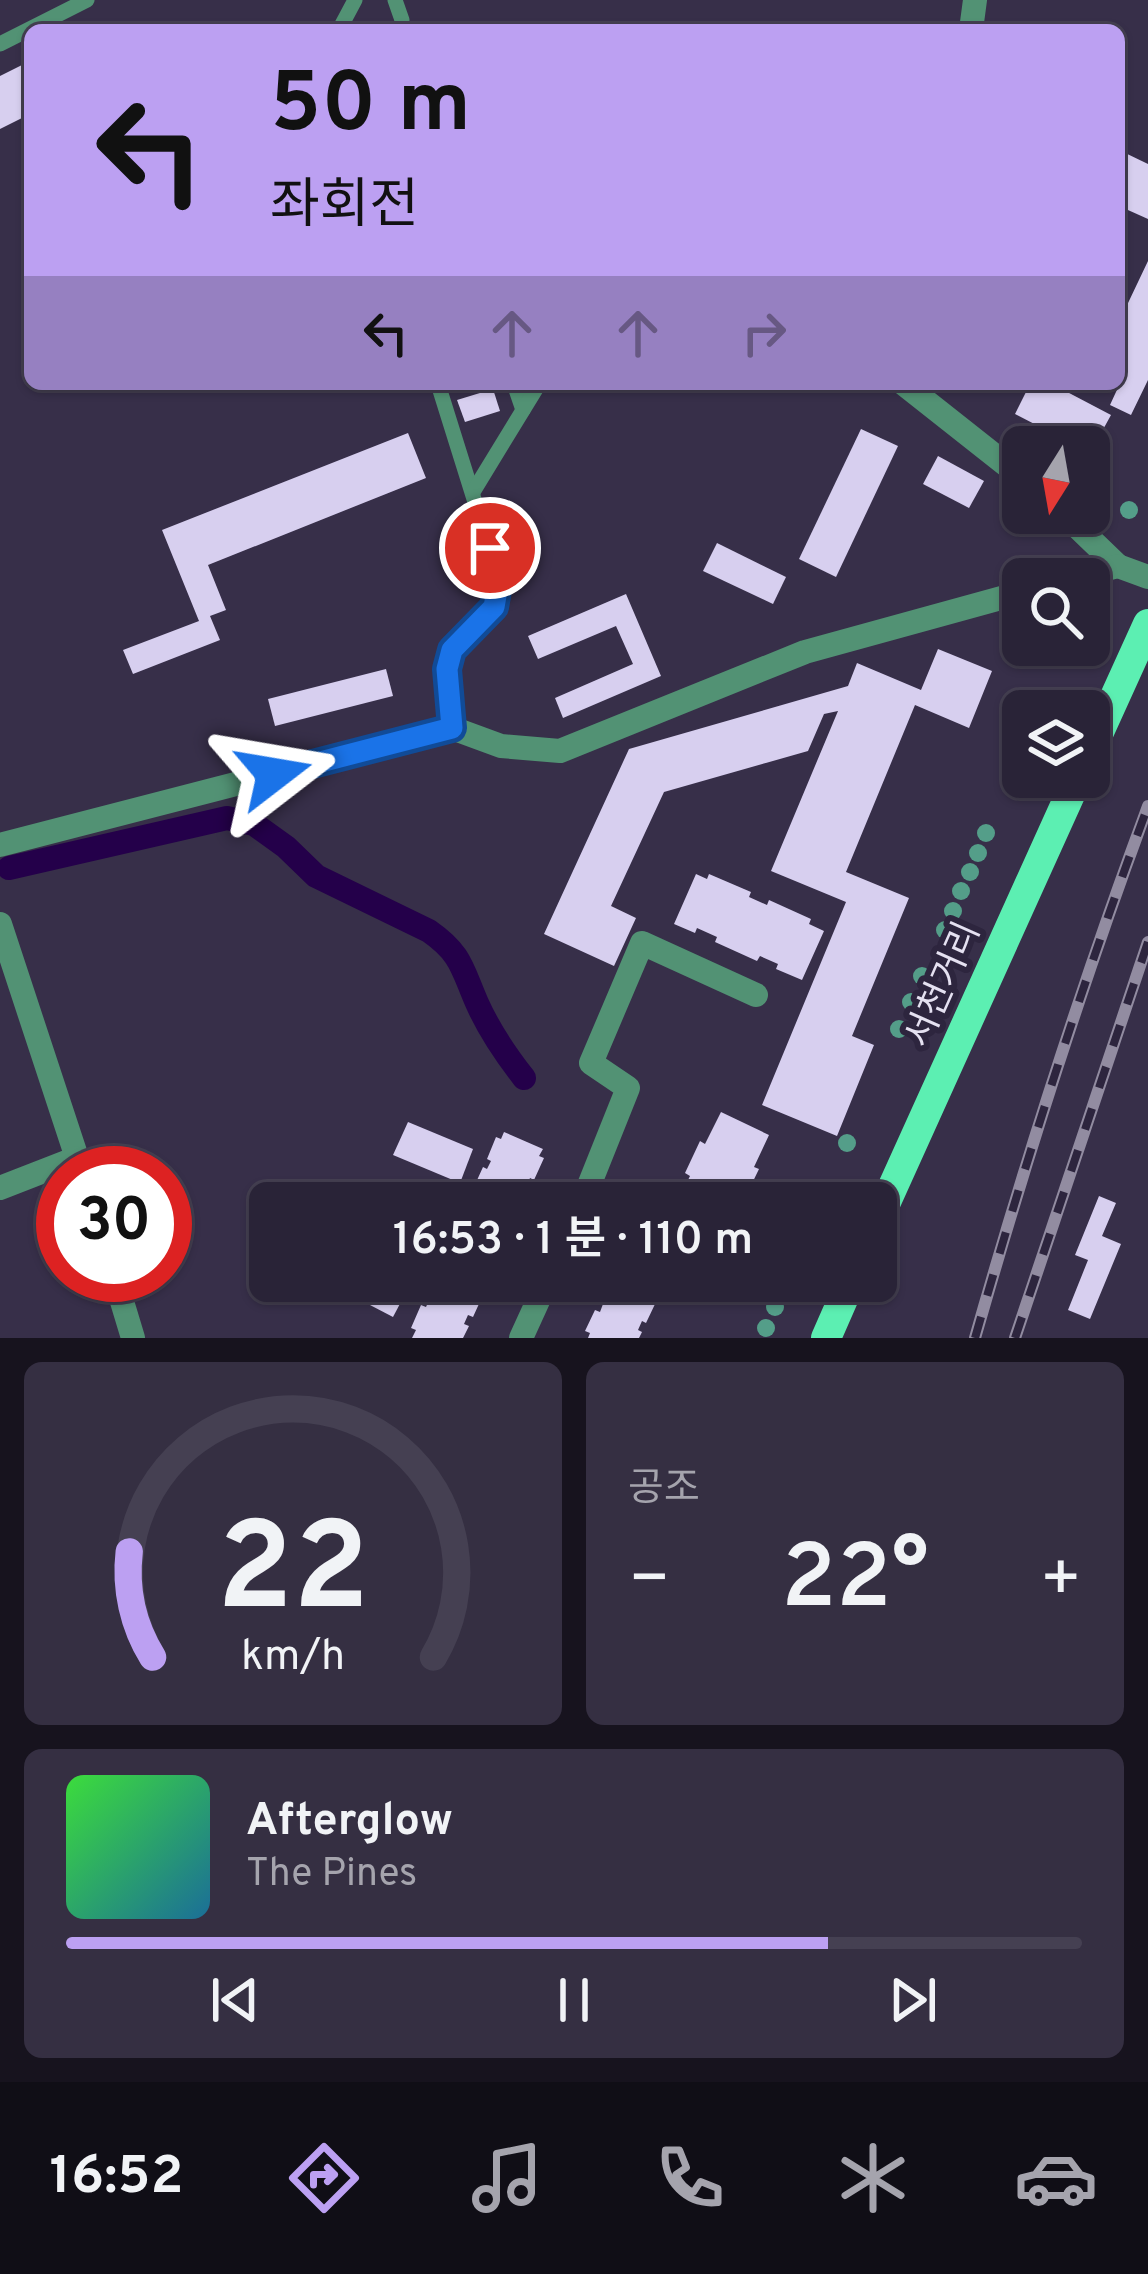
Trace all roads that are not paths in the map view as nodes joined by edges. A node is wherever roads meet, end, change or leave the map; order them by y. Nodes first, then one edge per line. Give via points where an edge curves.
1 (87, 0) edge
2 (40, 24) edge
3 (439, 390) edge
4 (516, 390) edge
5 (535, 390) edge
6 (912, 390) edge
7 (523, 410) junction
8 (1002, 461) edge
9 (473, 492) junction
10 (1085, 534) edge
11 (1118, 566) junction
12 (1110, 568) edge
13 (1148, 577) edge
14 (1002, 598) edge
15 (1148, 624) edge
16 (1110, 708) edge
17 (452, 728) junction
18 (1069, 798) edge
19 (0, 845) edge
20 (0, 924) edge
21 (756, 995) dead end
22 (72, 1146) edge
23 (36, 1178) edge
24 (590, 1182) edge
25 (895, 1182) edge
26 (0, 1188) edge
27 (122, 1302) edge
28 (537, 1302) edge
29 (842, 1302) edge
30 (133, 1338) edge
31 (521, 1338) edge
32 (826, 1338) edge

1 - 2 lane
3 - 9 lane
4 - 7 lane
5 - 7 lane
6 - 8 street
7 - 9 lane
9 - 17 lane via 499,579 494,607 452,650
10 - 11 street
11 - 12 street
11 - 13 street
14 - 17 street via 805,652 560,751 501,746
15 - 16 main road
17 - 19 street
18 - 25 main road, 서천거리
20 - 22 street
21 - 24 street via 642,943 591,1064 628,1088
23 - 26 street
27 - 30 street
28 - 31 street
29 - 32 main road

